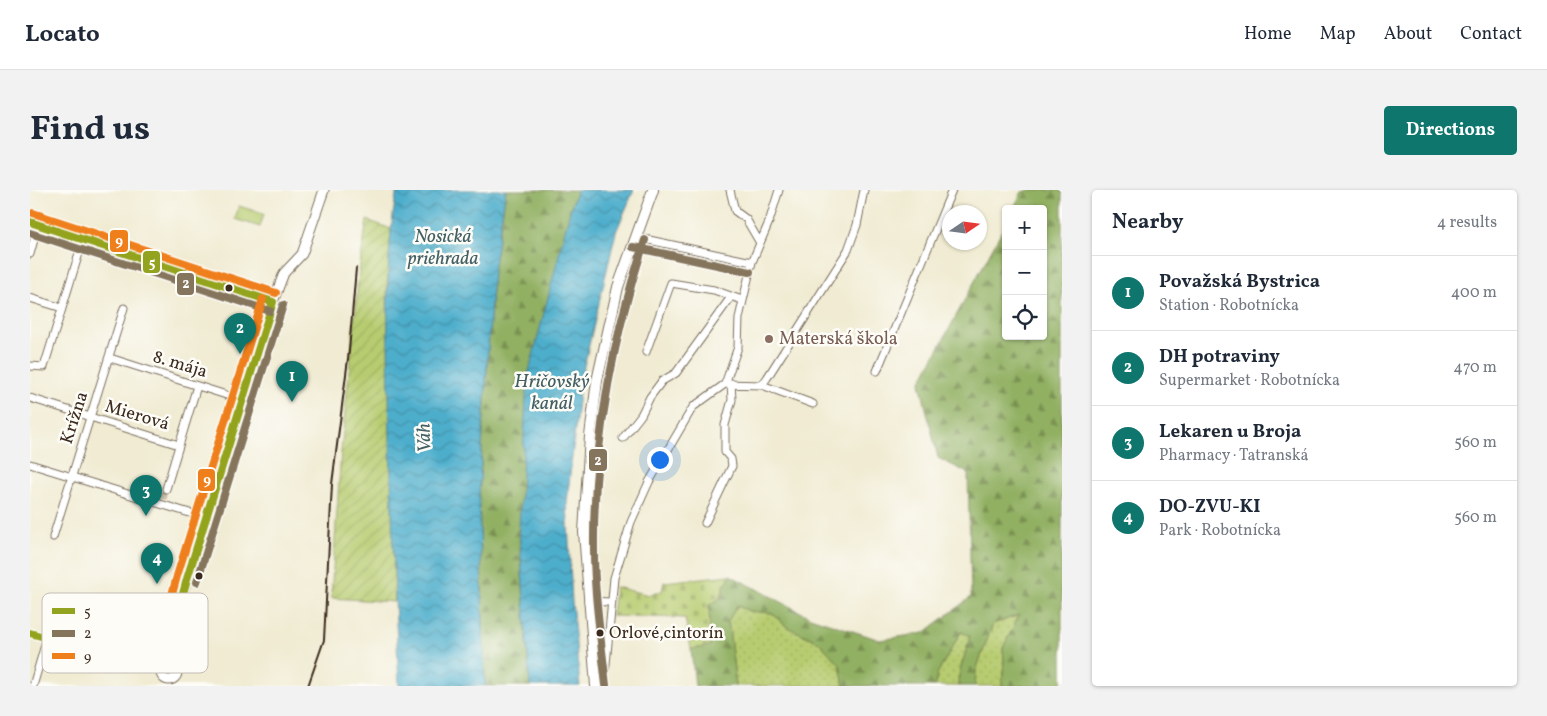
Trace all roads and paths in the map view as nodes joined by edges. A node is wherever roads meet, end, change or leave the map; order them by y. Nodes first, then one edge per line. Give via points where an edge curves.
1 (324, 190) edge
2 (653, 190) edge
3 (730, 190) edge
4 (779, 190) edge
5 (864, 190) edge
6 (952, 190) edge
7 (30, 222) edge
8 (38, 225) junction
9 (635, 236) junction
10 (760, 243) junction
11 (80, 250) dead end
12 (30, 254) edge
13 (752, 262) junction
14 (731, 296) junction
15 (30, 298) edge
16 (742, 300) junction
17 (274, 302) junction
18 (62, 308) junction
19 (124, 308) dead end
20 (646, 352) dead end
21 (110, 358) junction
22 (30, 366) edge
23 (877, 371) dead end
24 (728, 383) junction
25 (762, 384) junction
26 (197, 386) junction
27 (30, 398) edge
28 (242, 400) junction
29 (814, 404) dead end
30 (91, 417) junction
31 (623, 438) dead end
32 (179, 445) junction
33 (30, 464) edge
34 (72, 477) junction
35 (166, 489) tunnel mouth
36 (206, 518) junction
37 (705, 523) dead end
38 (53, 537) dead end
39 (184, 593) edge
40 (588, 602) junction
41 (610, 602) junction
42 (30, 633) edge
43 (42, 637) edge
44 (42, 655) edge
45 (161, 673) edge
46 (176, 673) edge
47 (169, 683) edge
48 (33, 686) edge
49 (596, 686) edge
50 (604, 686) edge

1 - 17 street via 302,254 284,272
2 - 9 main road
3 - 10 street via 736,211 746,219
4 - 10 street
5 - 25 street via 848,250
6 - 23 street
7 - 8 street
8 - 12 street
8 - 17 street
9 - 13 street
9 - 40 main road via 618,287 597,381 585,494
10 - 13 street
11 - 18 street
13 - 16 street
14 - 16 street
14 - 20 street via 671,283
14 - 31 street via 676,373 662,382 650,397
15 - 18 street
16 - 24 street via 738,346
17 - 28 street
18 - 22 street via 44,367
19 - 21 street, Krížna
21 - 26 street, 8. mája
21 - 30 street, Krížna
24 - 25 street
24 - 37 street via 732,400 726,425 725,452 732,466
24 - 41 street via 693,407 650,482 622,547
25 - 29 street
26 - 28 street, 8. mája
26 - 32 street
27 - 30 street, Mierová
28 - 36 street
30 - 32 street, Mierová
30 - 34 street, Krížna
32 - 35 street
33 - 34 street
34 - 36 street
34 - 38 street, Krížna
36 - 39 street
40 - 41 street
40 - 49 main road
41 - 50 street
42 - 43 street
44 - 48 street
45 - 47 street
46 - 47 street

